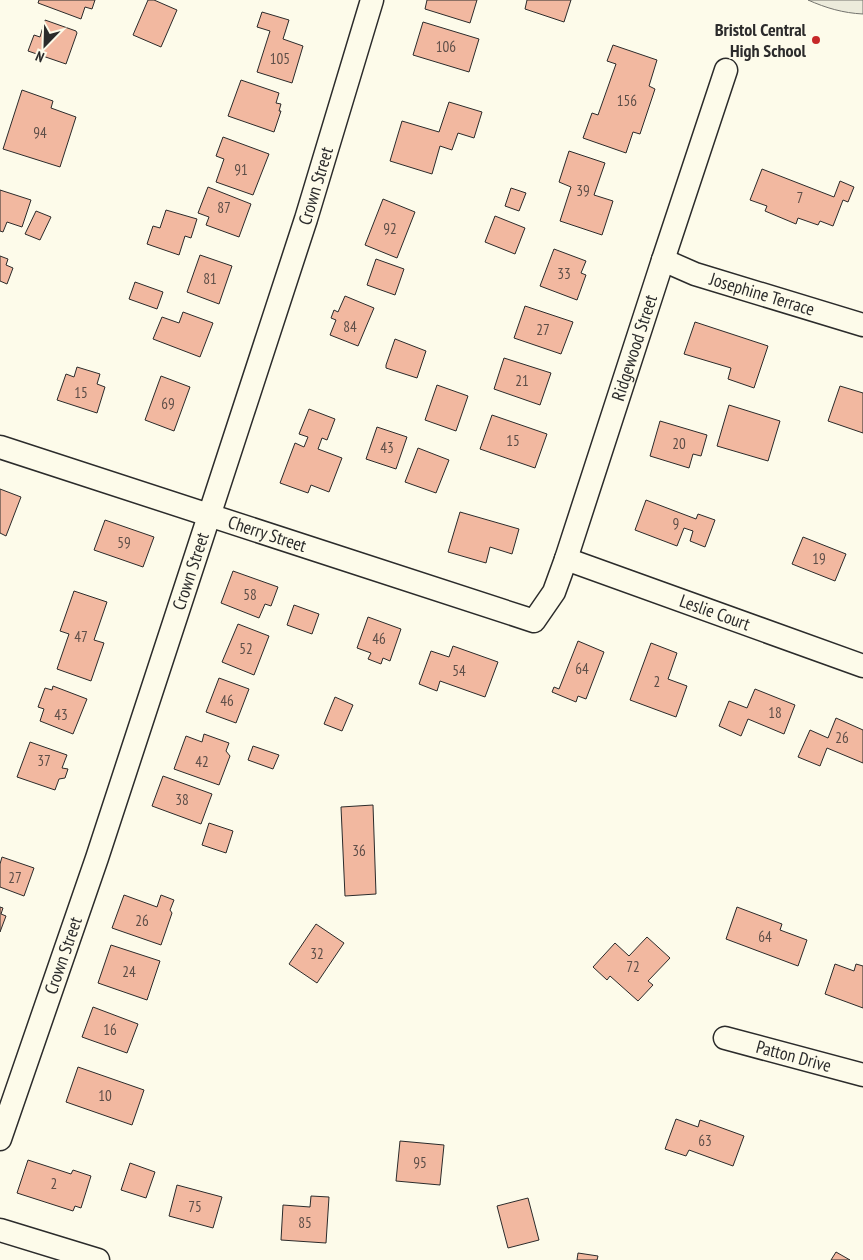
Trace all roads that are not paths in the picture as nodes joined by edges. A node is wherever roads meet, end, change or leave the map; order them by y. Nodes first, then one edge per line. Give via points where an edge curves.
1 (372, 0) edge
2 (726, 70) dead end
3 (662, 260) junction
4 (863, 325) edge
5 (0, 447) edge
6 (209, 516) junction
7 (566, 559) junction
8 (534, 621) joint
9 (863, 666) edge
10 (725, 1038) dead end
11 (863, 1075) edge
12 (0, 1139) edge
13 (0, 1230) edge
14 (98, 1260) edge

1 - 6 street, Crown Street via 306,219
2 - 3 street, Ridgewood Street
3 - 4 street, Josephine Terrace via 695,274
3 - 7 street, Ridgewood Street
5 - 6 street, Cherry Street
6 - 8 street, Cherry Street
6 - 12 street, Crown Street via 97,858
7 - 8 street, Ridgewood Street via 554,592
7 - 9 street, Leslie Court
10 - 11 street, Patton Drive
13 - 14 street

